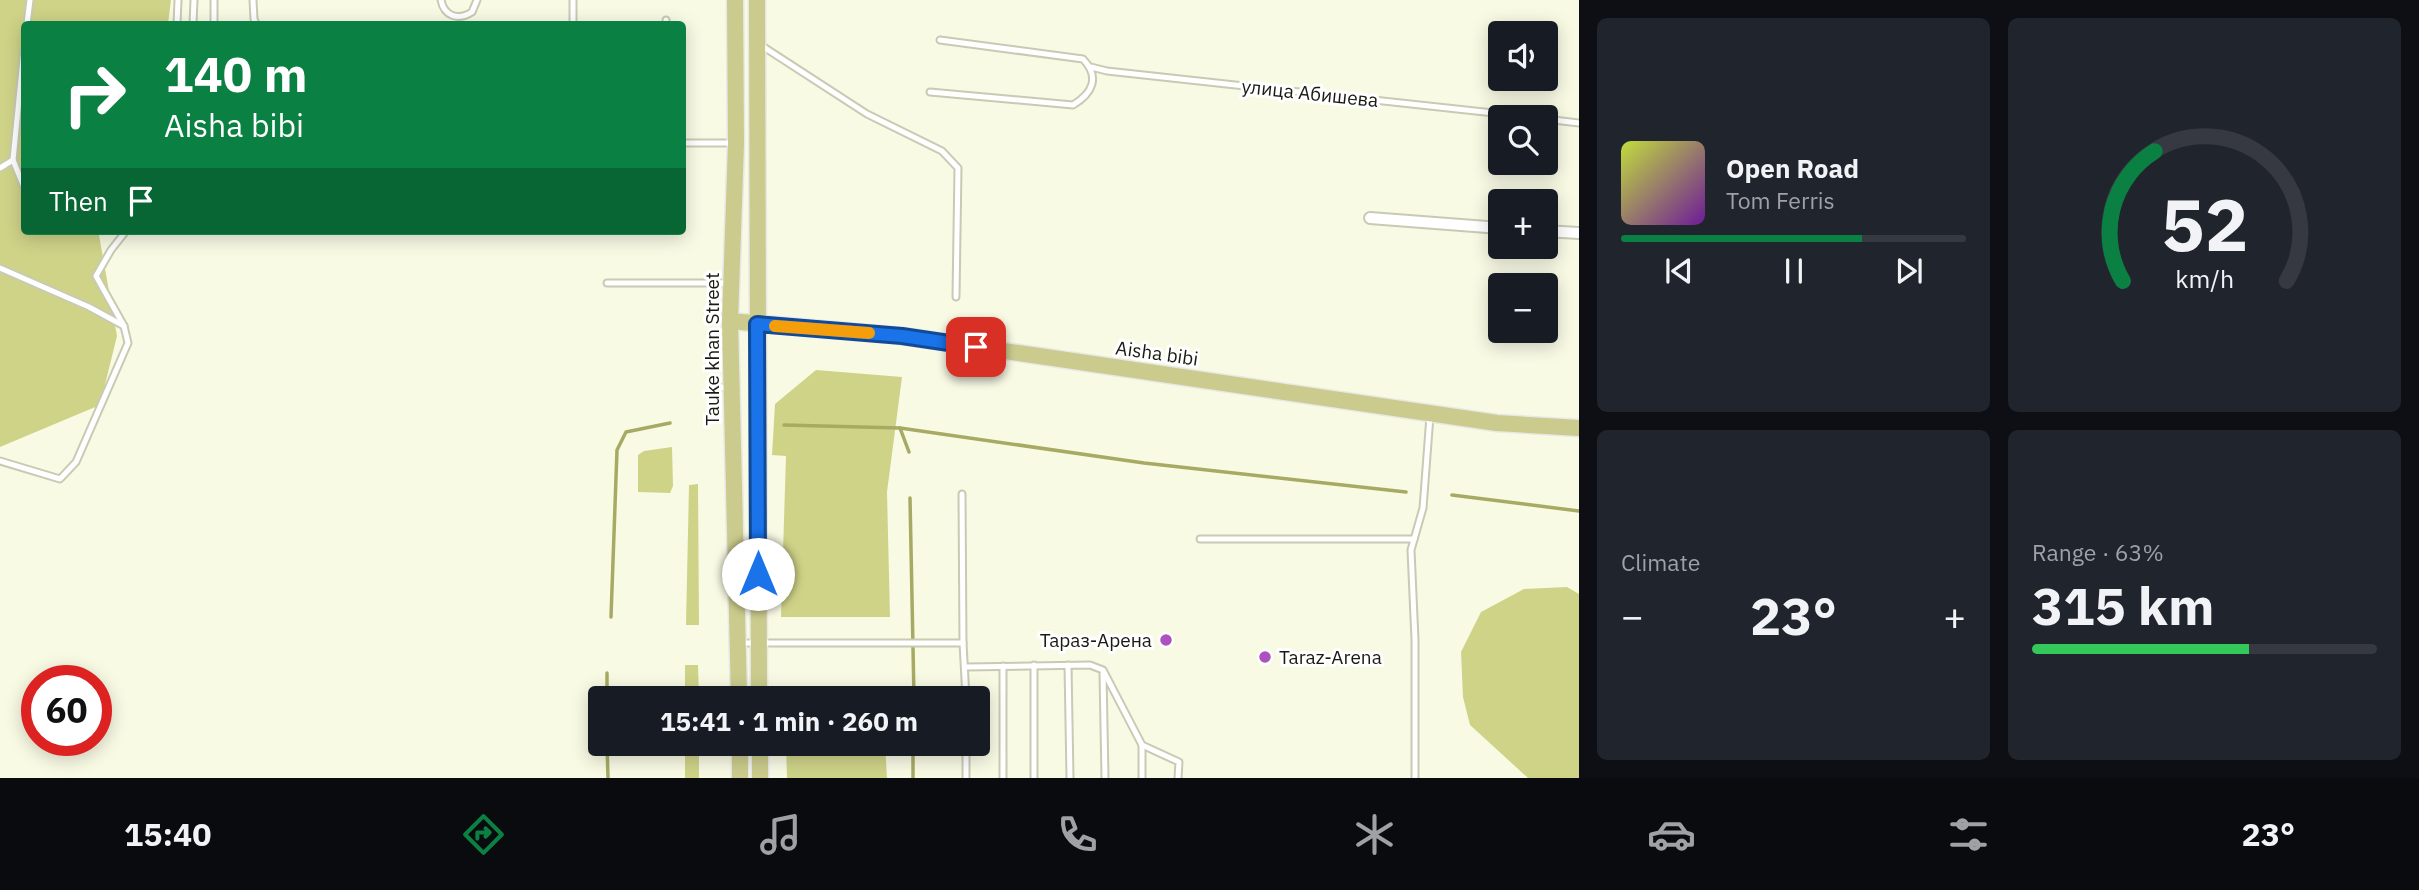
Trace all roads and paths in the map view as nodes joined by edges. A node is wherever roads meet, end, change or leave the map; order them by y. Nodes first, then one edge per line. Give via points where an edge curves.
1 (30, 0) edge
2 (178, 0) edge
3 (194, 0) edge
4 (214, 0) edge
5 (253, 0) edge
6 (441, 0) edge
7 (477, 0) edge
8 (573, 0) edge
9 (734, 0) edge
10 (757, 0) edge
11 (460, 17) junction
12 (27, 21) edge
13 (177, 21) edge
14 (193, 21) edge
15 (214, 21) edge
16 (255, 21) edge
17 (460, 21) edge
18 (573, 21) edge
19 (940, 40) dead end
20 (757, 42) junction
21 (1091, 67) junction
22 (21, 79) edge
23 (930, 92) dead end
24 (1488, 112) edge
25 (1558, 120) edge
26 (1579, 122) edge
27 (686, 143) edge
28 (736, 143) junction
29 (13, 160) junction
30 (0, 168) edge
31 (21, 180) edge
32 (1370, 218) dead end
33 (1488, 227) edge
34 (1558, 232) edge
35 (1579, 233) edge
36 (123, 235) edge
37 (0, 268) edge
38 (607, 283) dead end
39 (732, 283) junction
40 (957, 297) dead end
41 (730, 321) junction
42 (757, 324) junction
43 (124, 326) junction
44 (1430, 413) junction
45 (1579, 428) edge
46 (0, 461) edge
47 (962, 494) dead end
48 (1200, 539) dead end
49 (1414, 539) junction
50 (738, 643) junction
51 (759, 643) junction
52 (963, 643) junction
53 (1034, 665) junction
54 (1068, 665) junction
55 (1003, 666) junction
56 (966, 667) junction
57 (1103, 670) junction
58 (739, 686) edge
59 (759, 686) edge
60 (966, 686) edge
61 (1142, 745) junction
62 (740, 756) edge
63 (760, 756) edge
64 (966, 756) edge
65 (740, 778) edge
66 (760, 778) edge
67 (966, 778) edge
68 (1003, 778) edge
69 (1034, 778) edge
70 (1070, 778) edge
71 (1105, 778) edge
72 (1142, 778) edge
73 (1178, 778) edge
74 (1415, 778) edge

1 - 12 lane
2 - 13 lane
3 - 14 lane
4 - 15 lane
5 - 16 lane
6 - 11 lane via 448,14
7 - 11 lane via 471,12
8 - 18 lane
9 - 28 main road, Tauke khan Street
10 - 20 main road
11 - 17 lane
19 - 21 lane, улица Абишева via 1083,59
20 - 40 lane via 867,114 942,151 958,168
20 - 42 main road
21 - 23 lane via 1094,79 1088,92 1073,105
21 - 24 lane, улица Абишева
22 - 29 lane
25 - 26 lane
27 - 28 lane
28 - 39 main road, Tauke khan Street
29 - 30 lane
29 - 31 lane
32 - 33 street
34 - 35 street
36 - 43 lane via 96,276
37 - 43 lane
38 - 39 lane
39 - 41 main road, Tauke khan Street
41 - 42 main road, Aisha bibi
41 - 50 main road, Tauke khan Street via 724,387
42 - 44 main road, Aisha bibi via 902,336
42 - 51 main road
43 - 46 lane via 128,342 106,397 76,461 60,479
44 - 45 main road, Aisha bibi
44 - 49 lane via 1423,508
47 - 52 lane
48 - 49 lane
49 - 74 lane
50 - 51 lane
50 - 58 main road, Tauke khan Street
51 - 52 lane
51 - 59 main road
52 - 56 lane
53 - 54 lane
53 - 55 lane
53 - 69 lane
54 - 57 lane
54 - 70 lane
55 - 56 lane
55 - 68 lane
56 - 60 lane
57 - 61 lane
57 - 71 lane
61 - 72 lane
61 - 73 lane via 1179,762
62 - 65 main road
63 - 66 main road
64 - 67 lane

